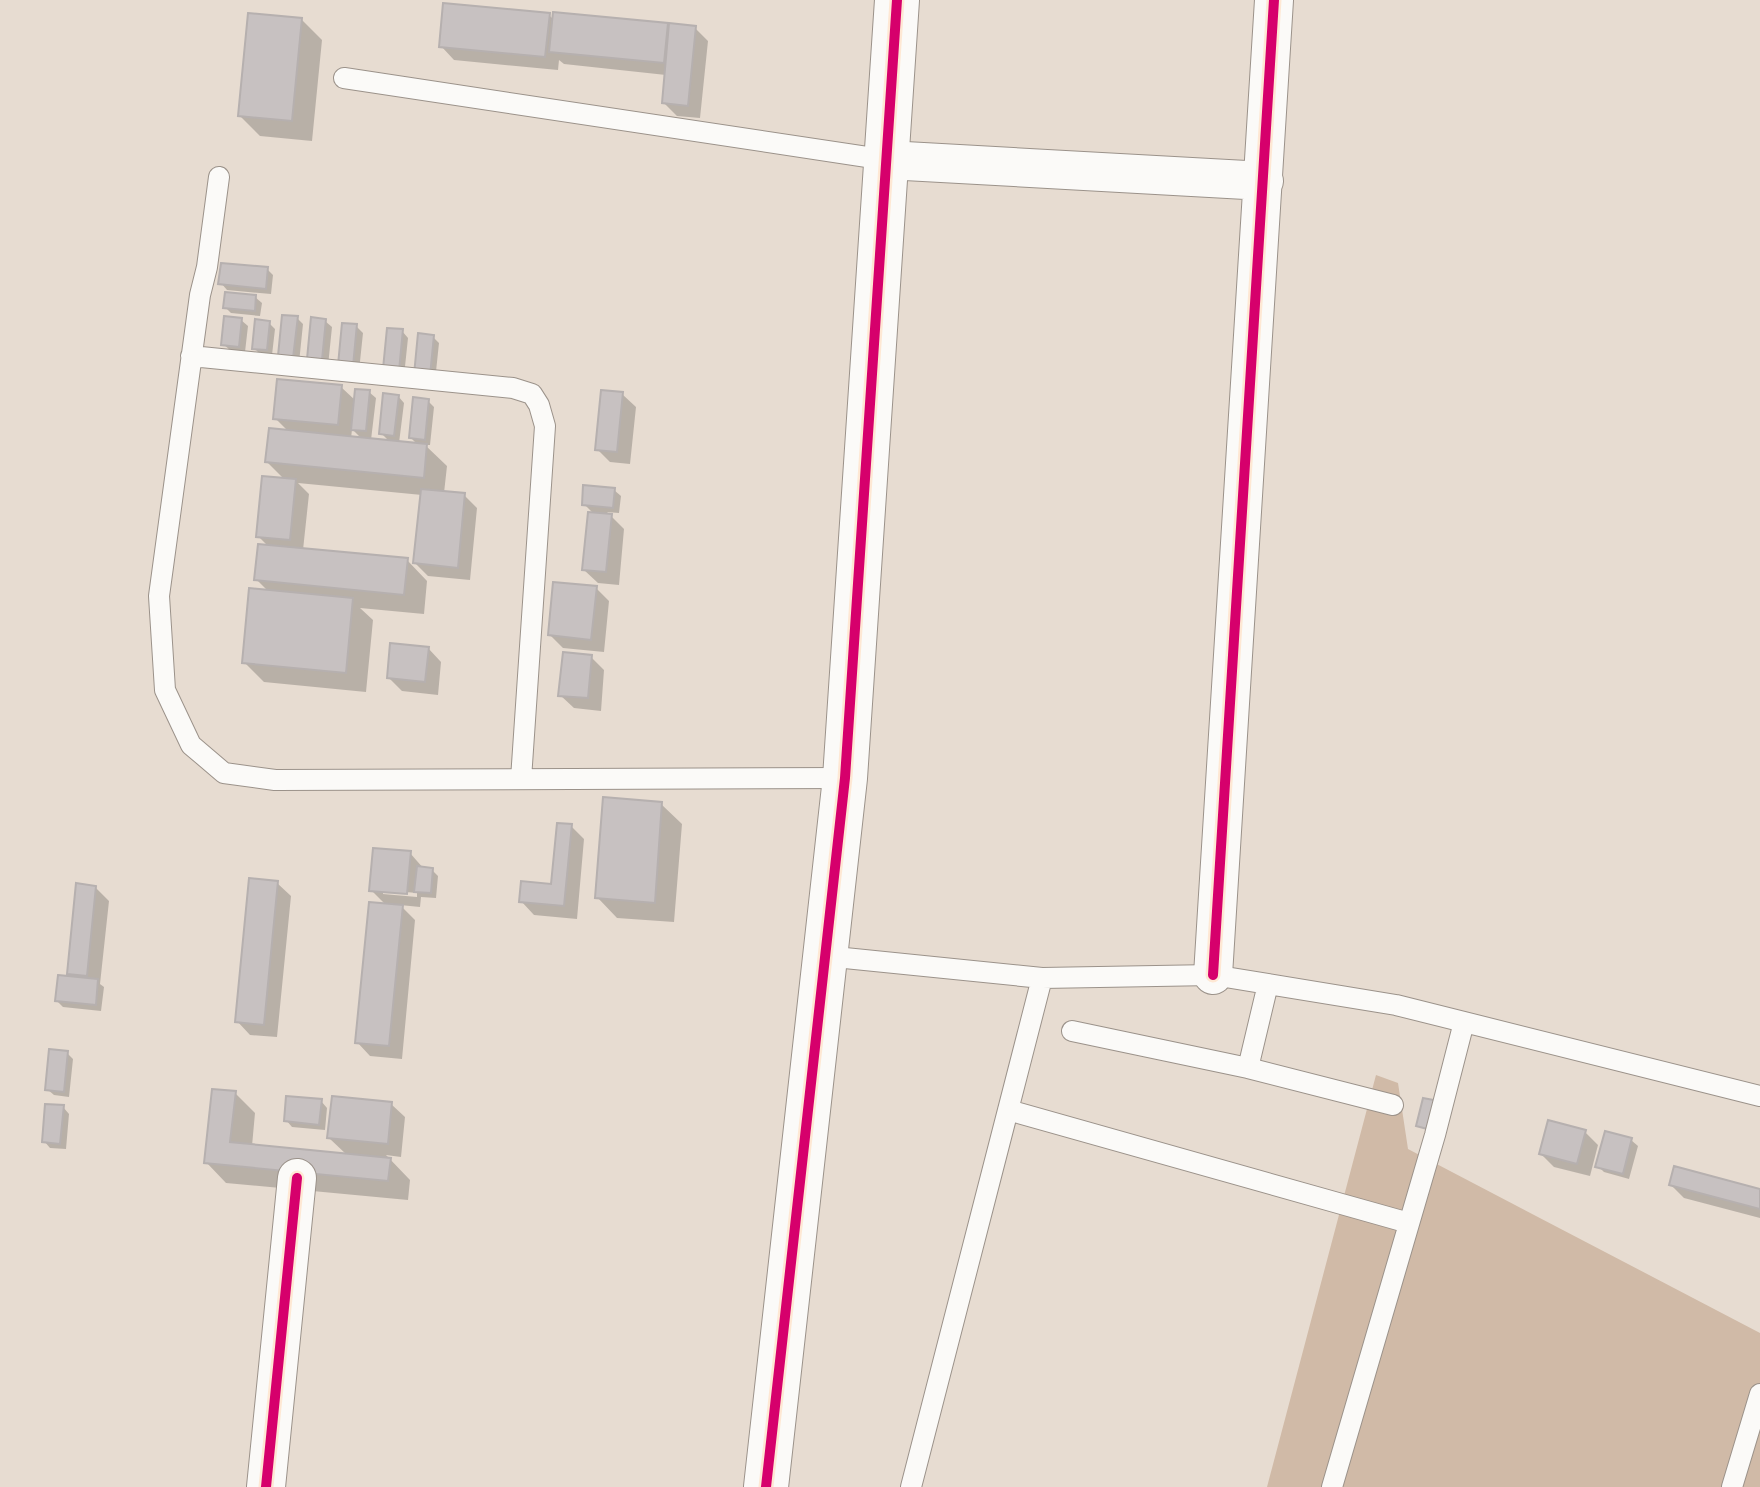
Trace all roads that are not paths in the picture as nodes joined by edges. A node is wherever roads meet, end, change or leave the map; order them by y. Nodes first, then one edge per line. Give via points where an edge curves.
1 (897, 0) edge
2 (1274, 0) edge
3 (344, 78) dead end
4 (887, 160) junction
5 (219, 177) dead end
6 (1264, 181) junction
7 (191, 356) junction
8 (845, 778) junction
9 (521, 779) junction
10 (825, 956) junction
11 (1213, 975) junction
12 (1042, 978) junction
13 (1268, 984) junction
14 (1464, 1022) junction
15 (1072, 1031) dead end
16 (1248, 1068) junction
17 (1760, 1096) edge
18 (1393, 1105) dead end
19 (1008, 1110) junction
20 (297, 1178) dead end
21 (1409, 1223) junction
22 (1760, 1394) edge
23 (266, 1487) edge
24 (766, 1487) edge
25 (911, 1487) edge
26 (1332, 1487) edge
27 (1732, 1487) edge

1 - 4 street
2 - 6 street
3 - 4 lane
4 - 6 street
4 - 8 street
5 - 7 lane
6 - 11 street
7 - 9 lane via 532,394 545,426
7 - 9 lane via 159,596 165,690 191,745 224,773 275,780
8 - 9 lane
8 - 10 street
10 - 12 lane
10 - 24 street
11 - 12 lane
11 - 13 lane
12 - 19 lane
13 - 14 lane
13 - 16 lane
14 - 17 lane
14 - 21 lane
15 - 16 lane
16 - 18 lane
19 - 21 lane
19 - 25 lane
20 - 23 street
21 - 26 lane
22 - 27 lane

